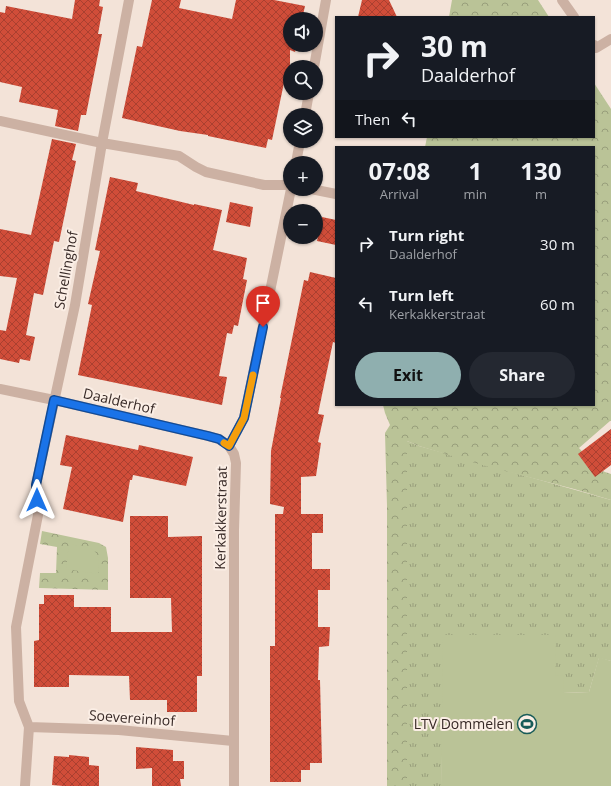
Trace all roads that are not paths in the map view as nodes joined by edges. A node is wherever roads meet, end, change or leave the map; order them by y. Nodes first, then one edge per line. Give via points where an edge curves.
1 (129, 0) edge
2 (326, 0) edge
3 (562, 0) edge
4 (573, 16) edge
5 (611, 39) edge
6 (595, 46) edge
7 (315, 60) edge
8 (0, 121) edge
9 (102, 143) junction
10 (283, 185) edge
11 (323, 191) edge
12 (335, 194) edge
13 (290, 196) edge
14 (0, 389) edge
15 (54, 400) junction
16 (229, 446) junction
17 (29, 726) junction
18 (233, 741) junction
19 (25, 786) edge
20 (234, 786) edge

1 - 9 street, Schellinghof
2 - 7 street
3 - 4 street
5 - 6 street
8 - 9 street
9 - 10 street via 179,156 206,172 264,186
9 - 15 street, Schellinghof via 75,305
11 - 12 street
13 - 16 street, Kerkakkerstraat via 244,418
14 - 15 street, Daalderhof
15 - 16 street, Daalderhof via 208,436 219,439
15 - 17 street via 36,485 38,515 16,627 19,701
16 - 18 street, Kerkakkerstraat via 236,464
17 - 18 street, Soevereinhof via 120,730
17 - 19 street
18 - 20 street, Kerkakkerstraat

